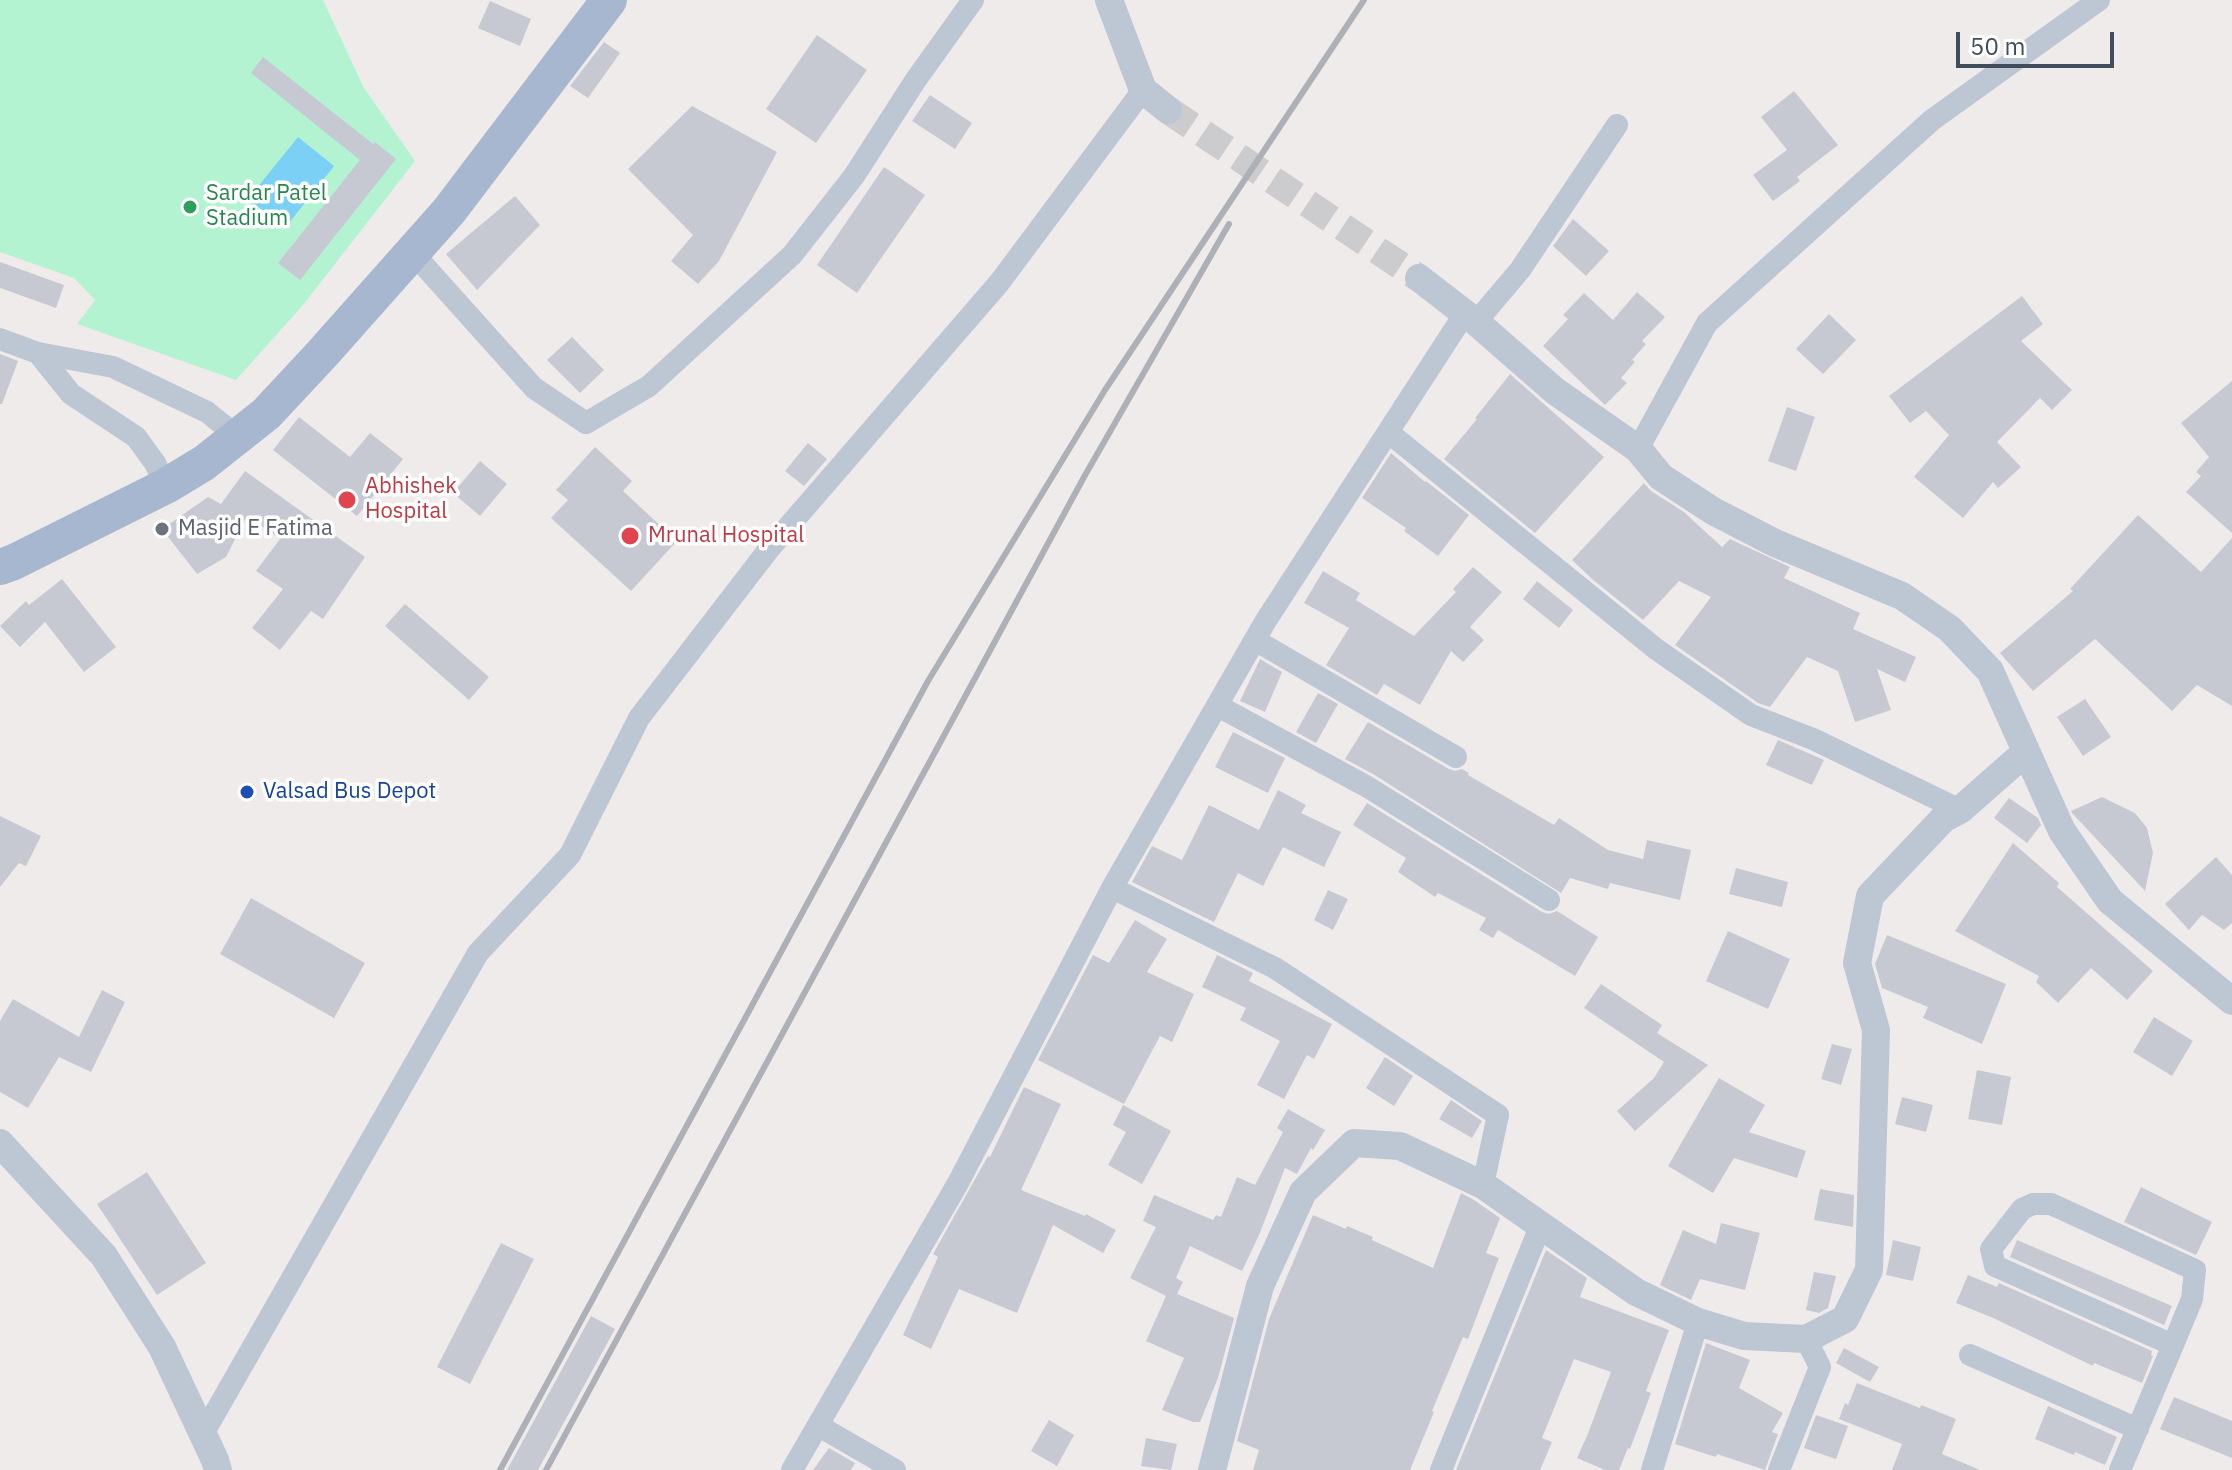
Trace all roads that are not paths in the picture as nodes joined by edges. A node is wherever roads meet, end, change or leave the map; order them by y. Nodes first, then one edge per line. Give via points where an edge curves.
1 (587, 0) edge
2 (609, 0) edge
3 (973, 0) edge
4 (1109, 0) edge
5 (2099, 0) edge
6 (1143, 90) junction
7 (1168, 110) tunnel mouth
8 (1617, 125) dead end
9 (412, 252) junction
10 (1419, 278) tunnel mouth
11 (1470, 318) junction
12 (0, 339) edge
13 (38, 353) junction
14 (228, 429) junction
15 (1388, 432) junction
16 (1638, 449) junction
17 (160, 475) junction
18 (0, 543) edge
19 (0, 567) edge
20 (1255, 640) junction
21 (1218, 706) junction
22 (2026, 752) junction
23 (1456, 757) dead end
24 (1960, 810) junction
25 (1112, 888) junction
26 (1549, 900) dead end
27 (2230, 995) edge
28 (0, 1143) edge
29 (1483, 1185) junction
30 (1540, 1227) junction
31 (1698, 1322) junction
32 (1806, 1339) junction
33 (2173, 1345) junction
34 (1970, 1355) dead end
35 (819, 1426) junction
36 (2138, 1429) junction
37 (203, 1434) junction
38 (1214, 1469) edge
39 (218, 1470) edge
40 (792, 1470) edge
41 (895, 1470) edge
42 (1441, 1470) edge
43 (1652, 1470) edge
44 (1779, 1470) edge
45 (2120, 1470) edge

1 - 14 main road via 393,241 306,343 246,402
2 - 9 main road
3 - 9 street via 854,176 792,255 649,386 586,423 534,388
4 - 6 street
5 - 16 street via 1932,120 1707,323
6 - 7 street
6 - 37 street via 999,283 769,549 639,718 570,855 478,953
8 - 11 street via 1520,270
9 - 14 main road via 266,414
10 - 11 street
11 - 15 street
11 - 16 street via 1555,391
12 - 13 street
13 - 14 street via 113,367 207,412
13 - 17 street via 71,394 136,437
14 - 17 main road via 181,450
15 - 20 street
15 - 24 street via 1656,649 1751,715
16 - 22 street via 1661,477 1713,511 1902,596 1950,629 1990,671
17 - 18 main road
17 - 19 main road
20 - 21 street
20 - 23 street
21 - 25 street
21 - 26 street via 1366,786
22 - 24 street
22 - 27 street via 2062,831 2110,901
24 - 32 street via 1943,819 1870,896 1857,963 1876,1030 1869,1270 1845,1319
25 - 29 street via 1275,968 1498,1115
25 - 35 street via 958,1183
28 - 37 street via 104,1256 162,1347
29 - 30 street
29 - 38 street via 1400,1146 1354,1143 1303,1192 1260,1286
30 - 31 street via 1636,1292
30 - 42 street
31 - 32 street via 1744,1336
31 - 43 street
32 - 44 street via 1820,1367
33 - 33 street via 1995,1266 1991,1249 2022,1209 2051,1204 2195,1270 2192,1299
33 - 36 street
34 - 36 street
35 - 40 street
35 - 41 street
36 - 45 street
37 - 39 street

